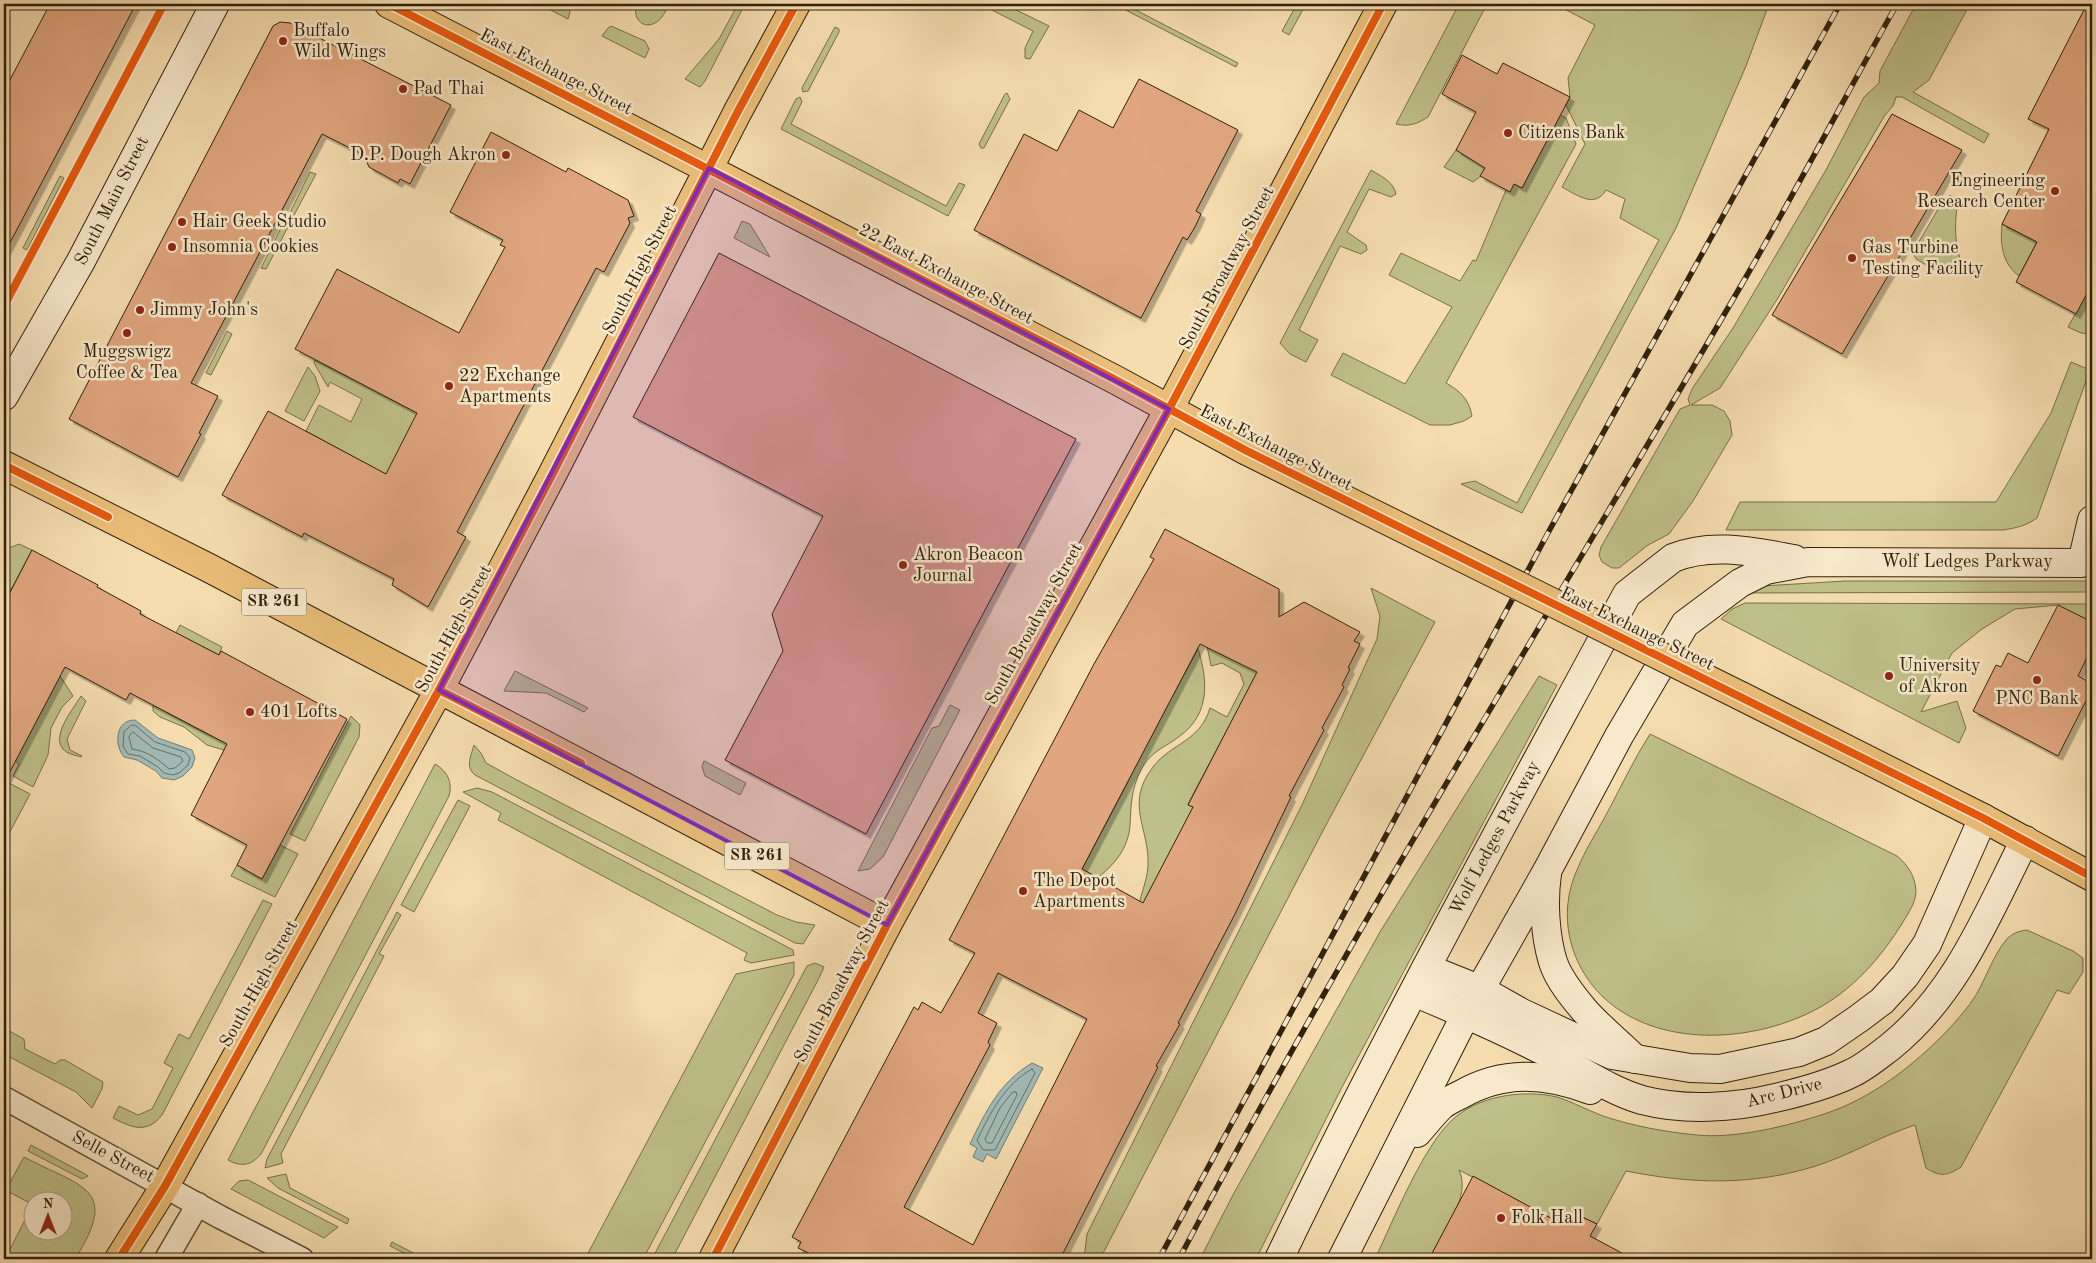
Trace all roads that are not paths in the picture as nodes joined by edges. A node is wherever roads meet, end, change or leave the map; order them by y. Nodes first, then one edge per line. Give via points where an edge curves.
1 (215, 4) edge
2 (389, 4) edge
3 (796, 4) edge
4 (1383, 4) edge
5 (709, 168) junction
6 (4, 396) edge
7 (1169, 409) junction
8 (4, 466) edge
9 (2092, 520) edge
10 (1808, 562) junction
11 (2087, 563) edge
12 (439, 690) junction
13 (1983, 818) junction
14 (2025, 840) junction
15 (1547, 871) junction
16 (2092, 877) edge
17 (887, 925) junction
18 (1426, 968) junction
19 (1480, 990) junction
20 (1414, 992) junction
21 (1466, 1014) junction
22 (1636, 1060) junction
23 (4, 1098) edge
24 (1643, 1100) junction
25 (1389, 1164) junction
26 (165, 1186) junction
27 (198, 1204) junction
28 (119, 1259) edge
29 (166, 1259) edge
30 (302, 1259) edge
31 (713, 1259) edge
32 (1279, 1259) edge
33 (1342, 1259) edge

1 - 6 main road, South Main Street via 81,261
2 - 5 main road, East Exchange Street
3 - 5 main road, South High Street
4 - 7 main road, South Broadway Street
5 - 7 main road, 22 East Exchange Street
5 - 12 main road, South High Street
7 - 13 main road, East Exchange Street, bridge via 1245,450
7 - 17 main road, South Broadway Street
8 - 12 main road, SR 261 via 209,568
9 - 11 main road, Wolf Ledges Parkway
10 - 11 main road, Wolf Ledges Parkway
10 - 15 main road, Wolf Ledges Parkway via 1766,570 1740,583 1685,624 1619,736
10 - 18 main road, Wolf Ledges Parkway via 1746,550 1707,549 1673,558 1627,594
12 - 17 main road, SR 261
12 - 26 main road, South High Street
13 - 14 main road, East Exchange Street
13 - 22 main road, Arc Drive via 1927,944 1905,976 1858,1019 1826,1041 1799,1052 1720,1069
14 - 16 main road, East Exchange Street
14 - 24 main road, Arc Drive via 1945,991 1880,1055 1853,1073 1816,1087 1750,1104 1677,1106
15 - 19 main road, Wolf Ledges Parkway
15 - 22 main road via 1547,929 1553,963 1566,988 1586,1012
17 - 31 main road, South Broadway Street
18 - 19 main road, Arc Drive
18 - 20 main road, Wolf Ledges Parkway
19 - 21 main road, Wolf Ledges Parkway
19 - 22 main road, Arc Drive via 1612,1055
20 - 21 main road, Arc Drive
20 - 32 main road, Wolf Ledges Parkway
21 - 24 main road, Arc Drive via 1622,1093
21 - 25 main road, Wolf Ledges Parkway
23 - 26 street, Selle Street
24 - 25 main road via 1593,1091 1564,1080 1530,1075 1508,1076 1477,1085 1442,1105
25 - 33 main road, Wolf Ledges Parkway
26 - 27 street, Selle Street
26 - 28 main road, South High Street
27 - 29 street
27 - 30 street, Selle Street

